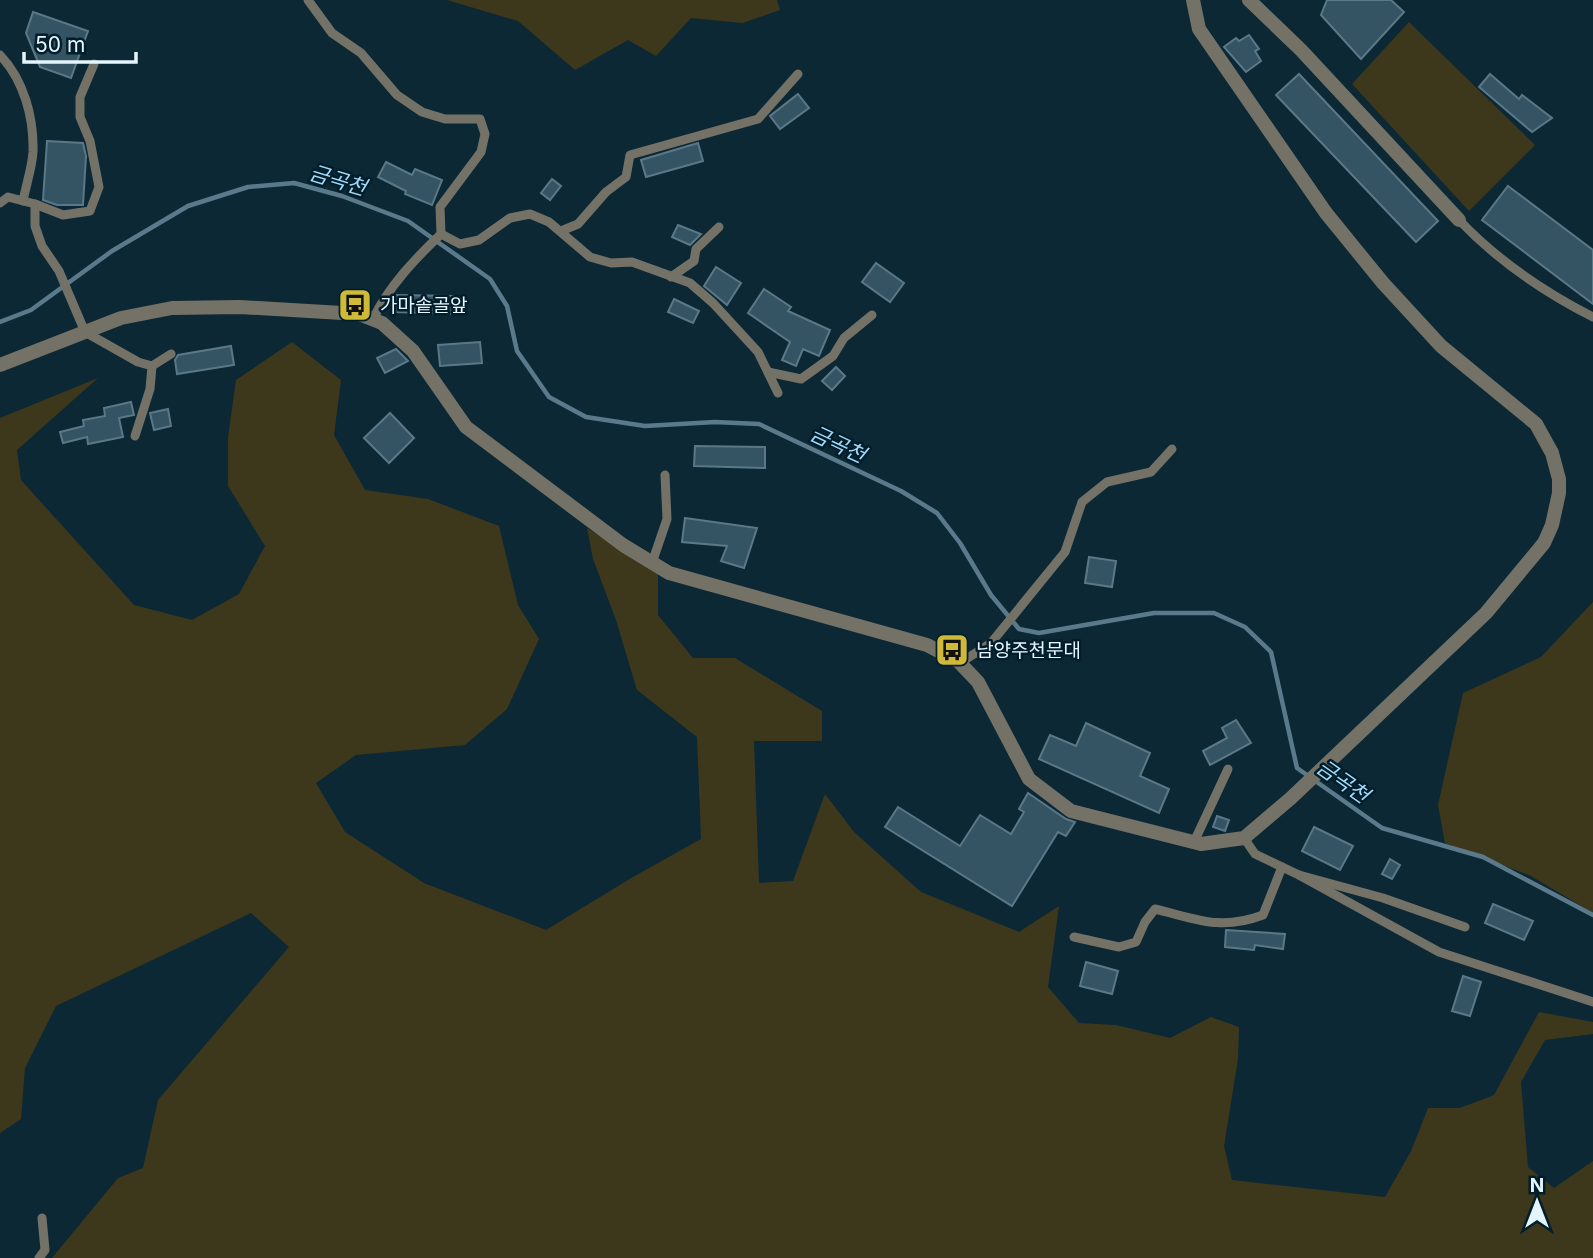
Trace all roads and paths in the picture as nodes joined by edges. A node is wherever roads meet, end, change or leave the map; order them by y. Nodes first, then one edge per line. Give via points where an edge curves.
1 (308, 0) edge
2 (1193, 0) edge
3 (1249, 0) edge
4 (0, 55) edge
5 (94, 64) dead end
6 (798, 74) dead end
7 (23, 201) junction
8 (0, 203) edge
9 (35, 204) junction
10 (1460, 220) joint
11 (719, 227) dead end
12 (561, 231) junction
13 (441, 234) junction
14 (671, 277) junction
15 (872, 315) dead end
16 (1593, 317) edge
17 (373, 319) junction
18 (85, 332) junction
19 (171, 354) dead end
20 (0, 365) edge
21 (152, 366) junction
22 (768, 372) junction
23 (778, 393) dead end
24 (135, 436) dead end
25 (1172, 449) dead end
26 (664, 475) dead end
27 (652, 563) junction
28 (960, 663) junction
29 (1228, 769) dead end
30 (1244, 838) junction
31 (1194, 842) junction
32 (1282, 867) junction
33 (1298, 875) junction
34 (1465, 927) dead end
35 (1074, 937) dead end
36 (1593, 1000) edge
37 (42, 1218) dead end
38 (39, 1258) edge

1 - 13 lane via 332,33 361,53 397,95 422,112 445,119 480,119 485,134 481,152 440,207
2 - 30 street via 1199,29 1326,213 1441,346 1536,424 1552,453 1559,479 1552,525 1544,543 1486,613
3 - 10 street
4 - 7 lane via 12,68 31,115 33,153
5 - 9 lane via 80,97 79,117 90,141 99,187 90,211 63,215
6 - 12 lane via 758,119 630,155 626,177 578,224
7 - 8 lane via 8,197
7 - 9 lane
9 - 18 lane via 35,226 42,246 60,271
10 - 16 lane via 1481,243 1536,285
11 - 14 lane via 696,249 694,261
12 - 13 lane via 530,214 510,218 479,240 460,244
12 - 14 lane via 590,257 632,262
13 - 17 lane via 383,299
14 - 22 lane via 690,283 713,303 758,352
15 - 22 lane via 845,338 833,356 801,379
17 - 18 street via 359,314 240,307 172,308 121,318
17 - 27 street via 413,351 466,427
18 - 20 street
18 - 21 lane
19 - 21 lane
21 - 24 lane
22 - 23 lane
25 - 28 lane via 1151,472 1107,482 1082,502 1065,552 991,643
26 - 27 lane via 667,519
27 - 28 street via 669,573 927,645
28 - 31 street via 978,682 1029,779 1071,810
29 - 31 lane
30 - 31 street
30 - 32 lane via 1255,854
32 - 33 lane
32 - 35 lane via 1263,915 1245,922 1217,925 1155,909 1136,942 1119,947
33 - 34 lane
33 - 36 lane via 1439,952
37 - 38 lane via 45,1250

